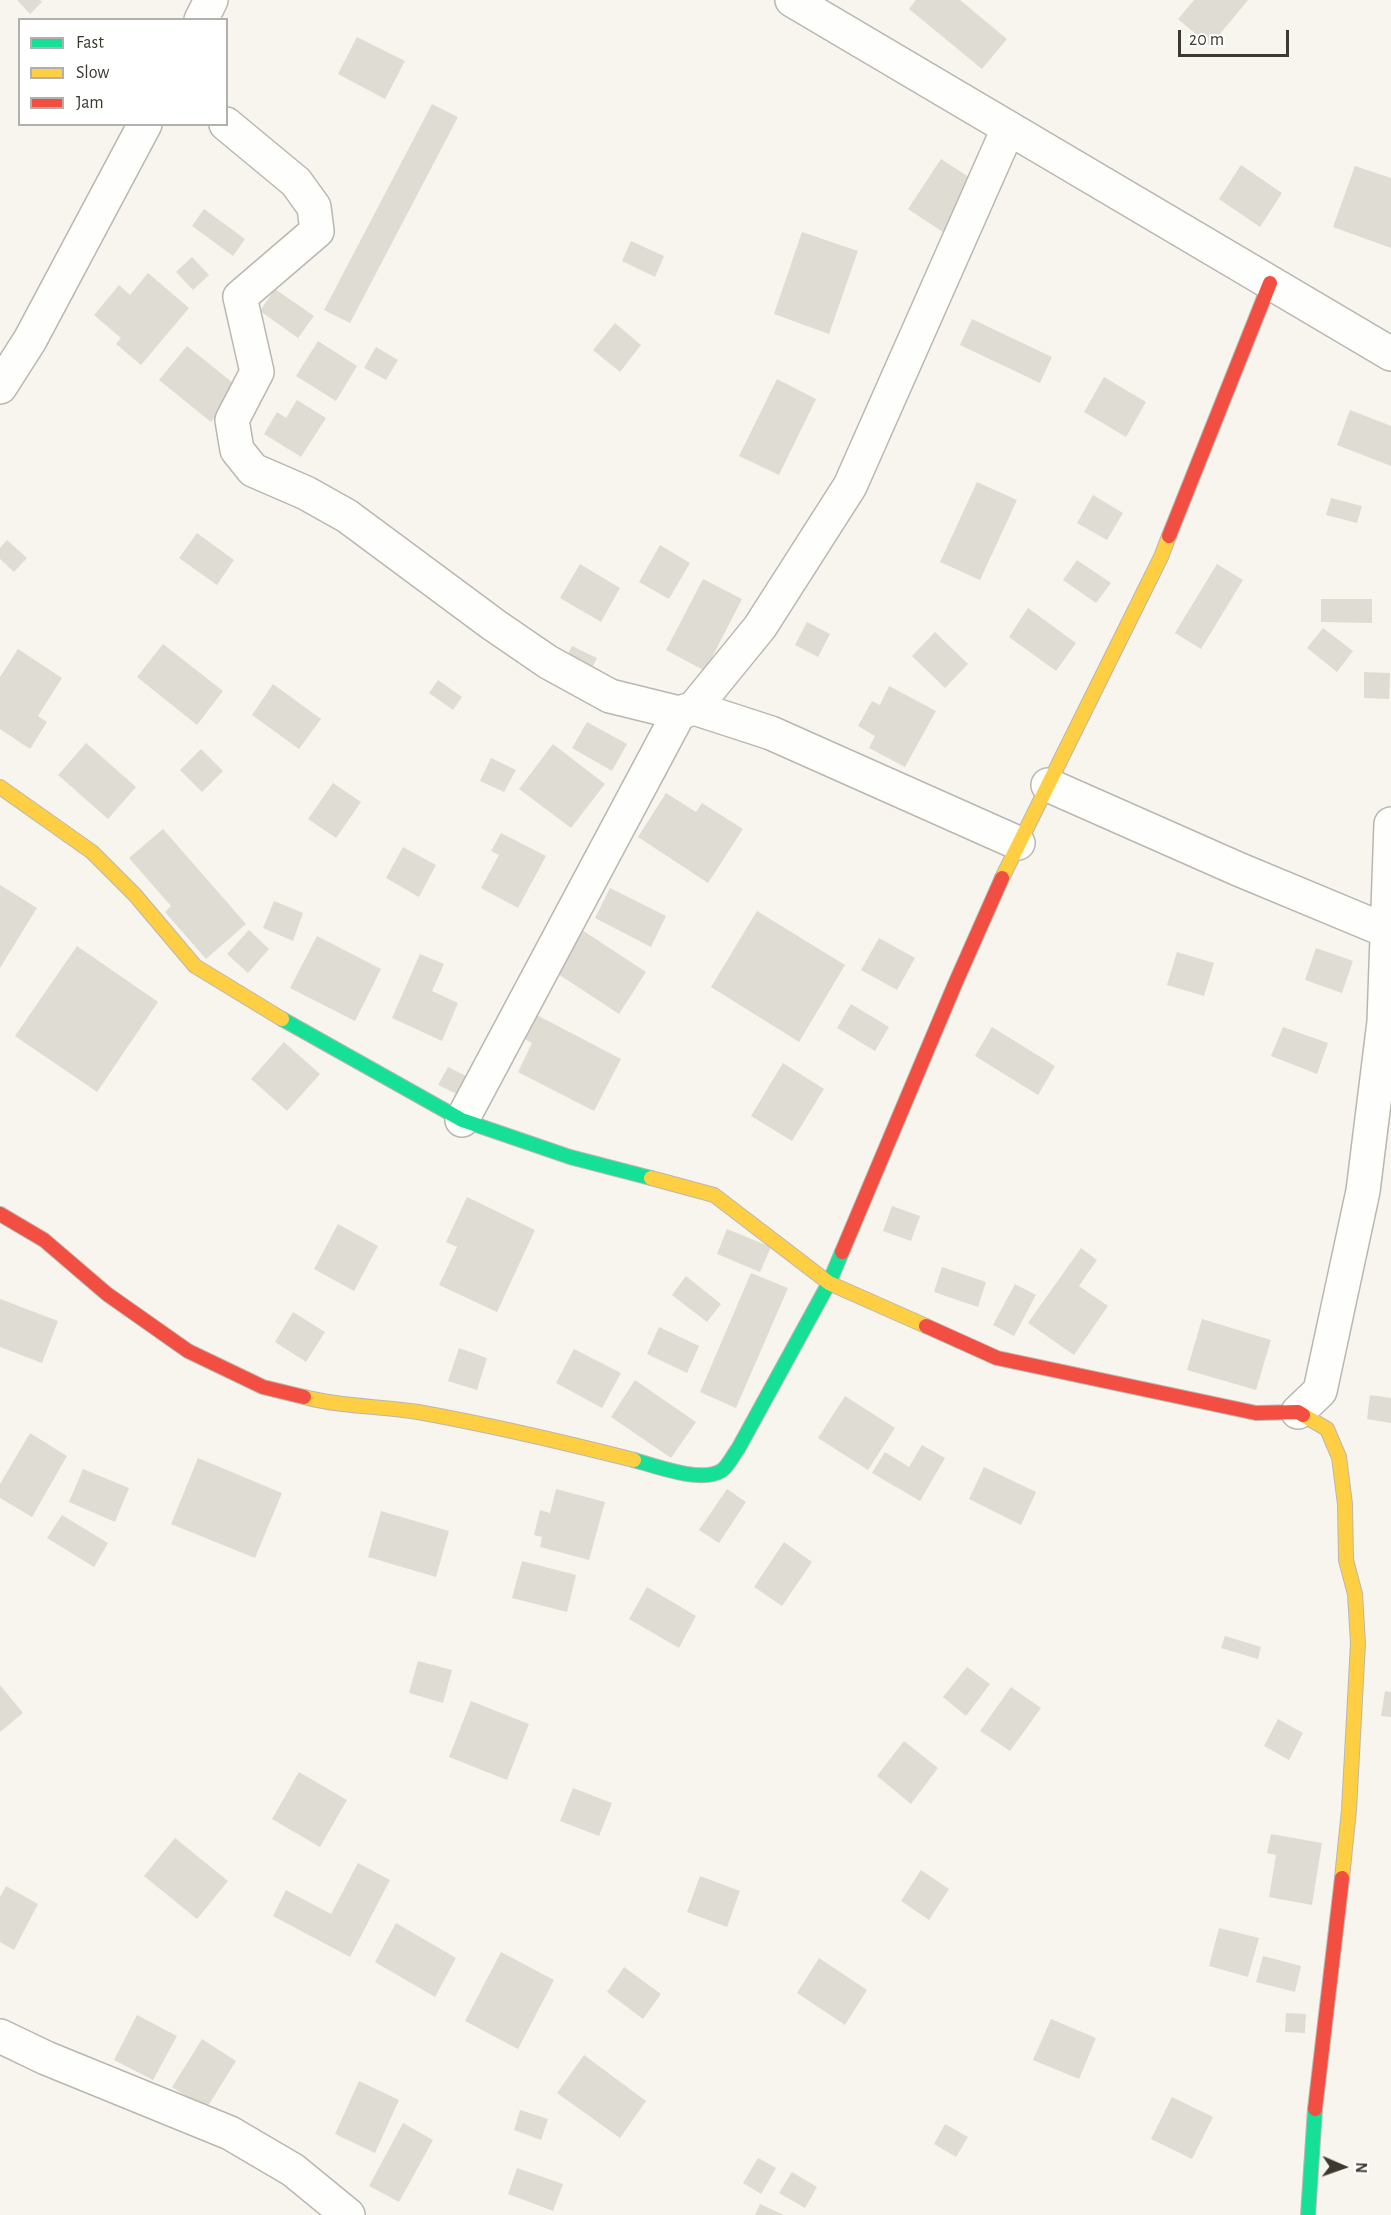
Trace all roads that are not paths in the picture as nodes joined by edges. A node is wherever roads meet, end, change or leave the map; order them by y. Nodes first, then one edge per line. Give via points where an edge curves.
1 (211, 0) edge
2 (792, 0) edge
3 (826, 9) edge
4 (202, 18) edge
5 (145, 126) edge
6 (228, 126) edge
7 (1008, 129) junction
8 (1270, 283) junction
9 (1391, 354) edge
10 (0, 387) edge
11 (686, 710) junction
12 (1048, 785) junction
13 (0, 787) edge
14 (1391, 824) edge
15 (1018, 843) junction
16 (1387, 931) junction
17 (462, 1120) junction
18 (0, 1214) edge
19 (829, 1283) junction
20 (1298, 1412) junction
21 (0, 2036) edge
22 (348, 2215) edge
23 (1308, 2215) edge

1 - 4 street
2 - 3 street
3 - 7 street
5 - 10 street via 30,340
6 - 11 street via 296,182 314,207 317,231 240,297 257,372 232,420 237,450 253,470 347,516 548,662 610,696
7 - 8 street
7 - 11 street via 850,486 760,627
8 - 9 street
8 - 12 street via 1161,557
11 - 15 street via 771,733
11 - 17 street
12 - 15 street
12 - 16 street
13 - 17 street via 92,852 135,895 195,966
14 - 16 street
15 - 19 street
16 - 20 street via 1384,1022 1364,1191 1320,1391
17 - 19 street via 570,1157 714,1195
18 - 19 street via 44,1240 107,1294 188,1351 263,1387 327,1403 416,1412 706,1476 722,1472 738,1449
19 - 20 street via 997,1358 1256,1413
20 - 23 street via 1327,1429 1339,1457 1346,1560 1355,1594 1358,1643 1349,1810 1317,2087
21 - 22 street via 230,2133 293,2170

